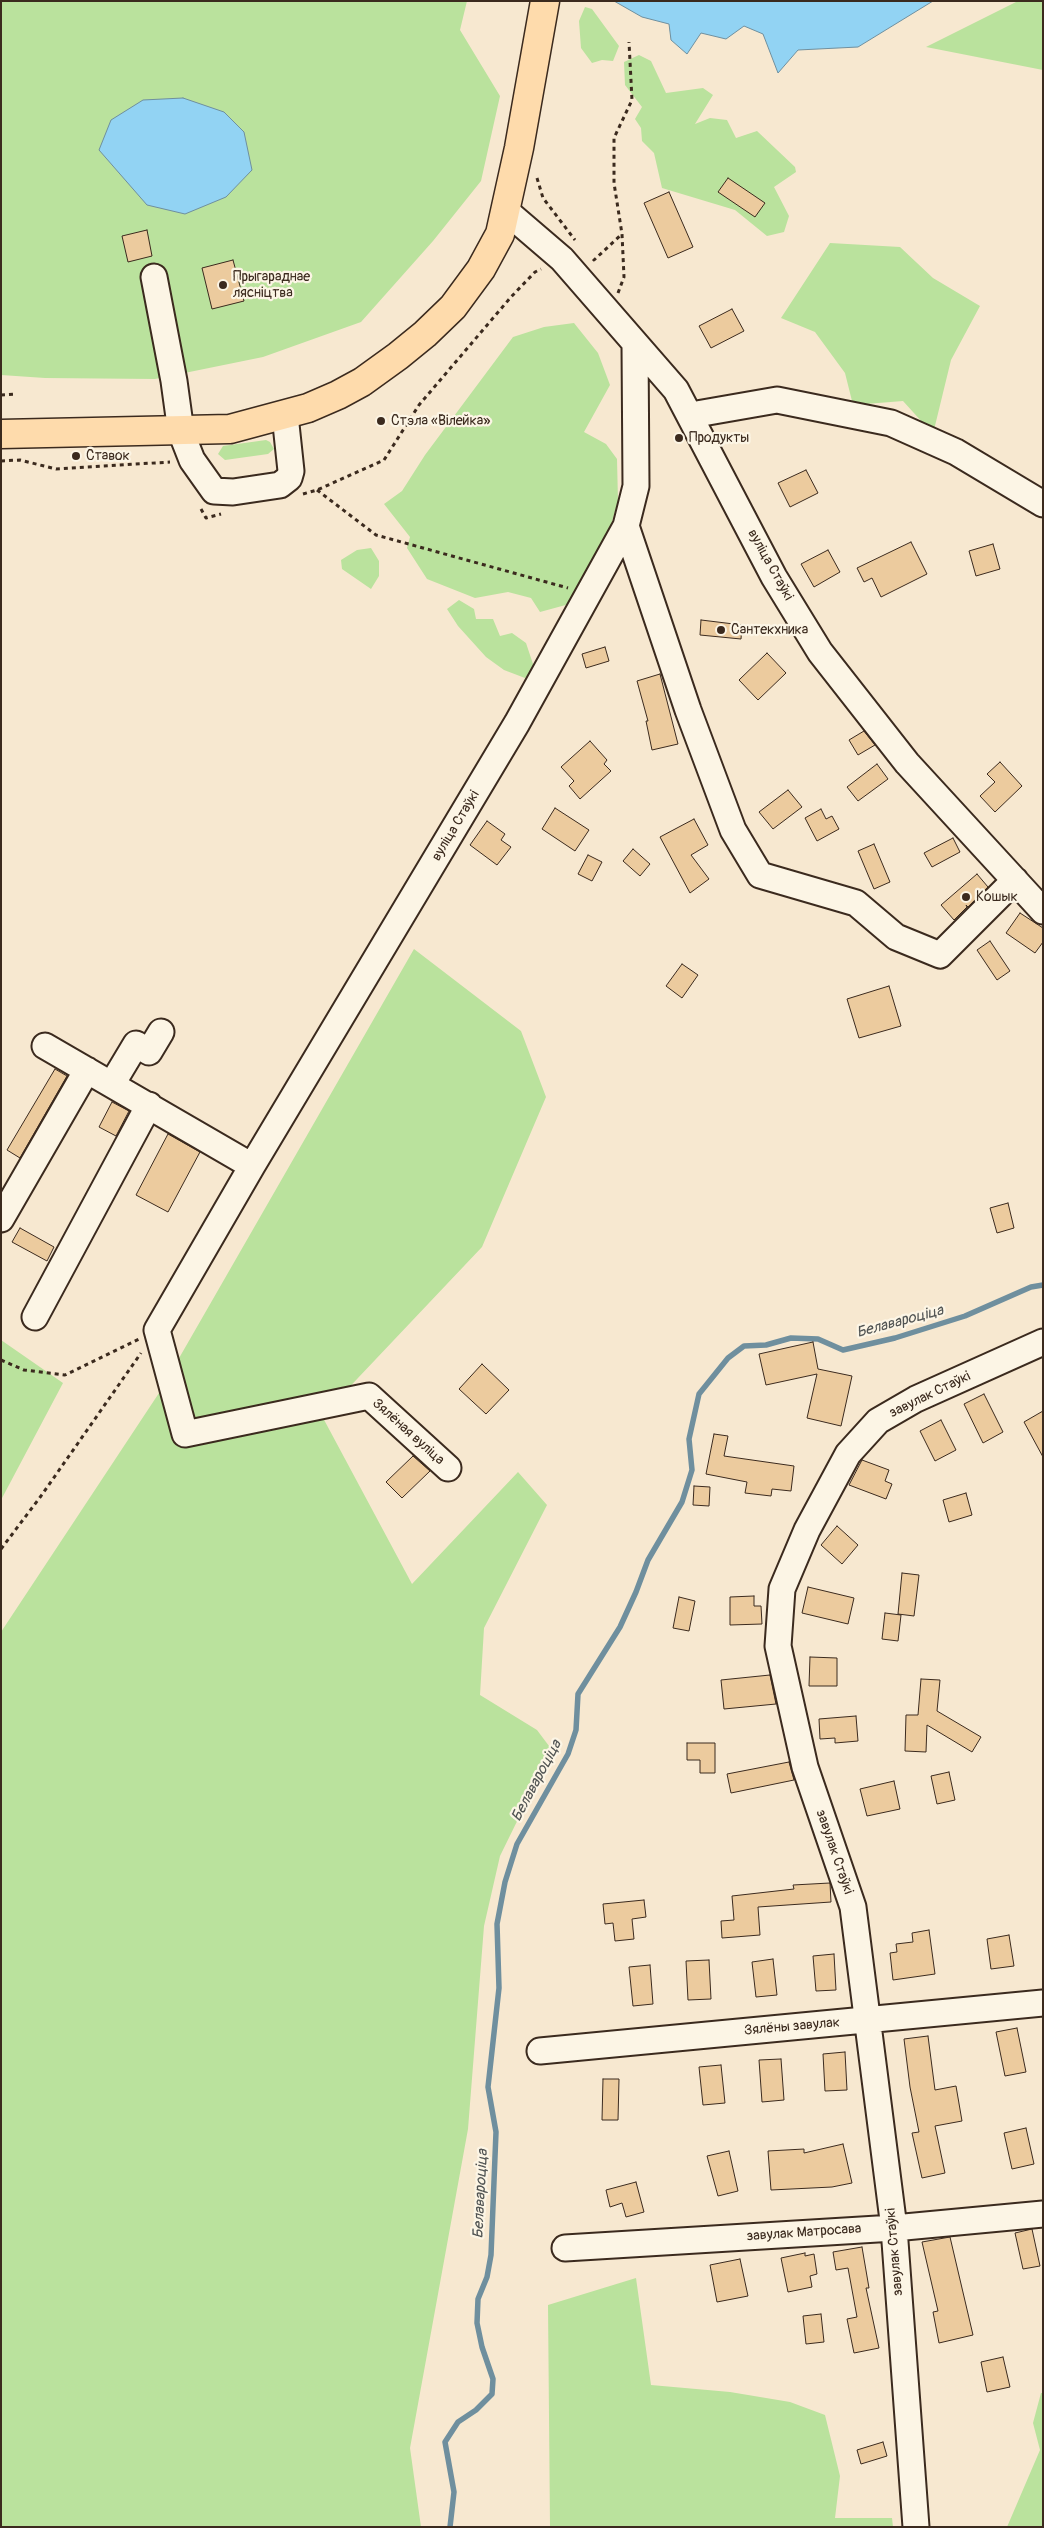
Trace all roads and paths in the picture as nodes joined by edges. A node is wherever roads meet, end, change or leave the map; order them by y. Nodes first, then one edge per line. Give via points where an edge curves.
1 (545, 1) edge
2 (629, 42) dead end
3 (536, 175) dead end
4 (506, 211) junction
5 (622, 234) junction
6 (573, 237) junction
7 (570, 251) junction
8 (588, 254) dead end
9 (154, 277) dead end
10 (611, 315) junction
11 (635, 345) junction
12 (17, 394) dead end
13 (1, 395) edge
14 (285, 415) junction
15 (691, 415) junction
16 (181, 432) junction
17 (1, 434) edge
18 (1, 461) edge
19 (198, 470) junction
20 (316, 490) junction
21 (298, 495) dead end
22 (198, 502) dead end
23 (1043, 504) edge
24 (224, 513) dead end
25 (626, 526) junction
26 (588, 594) junction
27 (1015, 880) junction
28 (1043, 911) edge
29 (161, 1032) dead end
30 (45, 1046) dead end
31 (87, 1070) junction
32 (112, 1084) junction
33 (149, 1105) junction
34 (252, 1166) junction
35 (1, 1219) edge
36 (35, 1317) dead end
37 (157, 1330) junction
38 (1043, 1342) edge
39 (1, 1360) edge
40 (448, 1468) dead end
41 (1, 1549) edge
42 (1043, 2003) edge
43 (867, 2020) junction
44 (540, 2051) dead end
45 (1043, 2214) edge
46 (894, 2228) junction
47 (565, 2248) dead end
48 (916, 2527) edge

1 - 4 main road
2 - 5 path via 632,100 614,138 614,183
3 - 6 path via 543,198
4 - 7 street
4 - 14 main road via 500,234 481,269 453,307 425,334 362,382
5 - 8 path via 594,260
5 - 10 path via 624,277
6 - 7 path
6 - 7 path
7 - 10 street
7 - 20 path via 535,272 511,297 419,405 384,460
9 - 16 street
10 - 11 street
11 - 15 street, вуліца Стаўкі via 676,390
11 - 25 street, вуліца Стаўкі via 636,486
12 - 13 path
14 - 16 main road via 230,429
14 - 19 street via 291,471 289,478 280,485 214,492
15 - 23 street via 776,400 891,423 956,452
15 - 27 street, вуліца Стаўкі via 774,577 820,652 907,763
16 - 17 main road
16 - 19 street
18 - 19 path via 20,460 56,468 178,461
20 - 21 path
20 - 26 path via 376,535
22 - 24 path via 206,518
25 - 26 street, вуліца Стаўкі
25 - 27 street via 688,710 733,830 760,875 856,903 896,937 940,955
26 - 34 street, вуліца Стаўкі via 517,723
27 - 28 street, вуліца Стаўкі
29 - 32 street via 149,1052 136,1044
30 - 31 street
31 - 32 street
31 - 35 street
32 - 33 street
33 - 34 street
33 - 36 street
34 - 37 street, вуліца Стаўкі
37 - 39 path via 65,1375 24,1370
37 - 40 street, Зялёная вуліца via 185,1434 369,1396
37 - 41 path
38 - 43 street, завулак Стаўкі via 916,1399 878,1421 848,1454 807,1530 782,1588 778,1646 805,1766 853,1907
42 - 43 street, Зялёны завулак
43 - 44 street, Зялёны завулак
43 - 46 street, завулак Стаўкі
45 - 46 street, завулак Матросава
46 - 47 street, завулак Матросава
46 - 48 street, завулак Стаўкі

